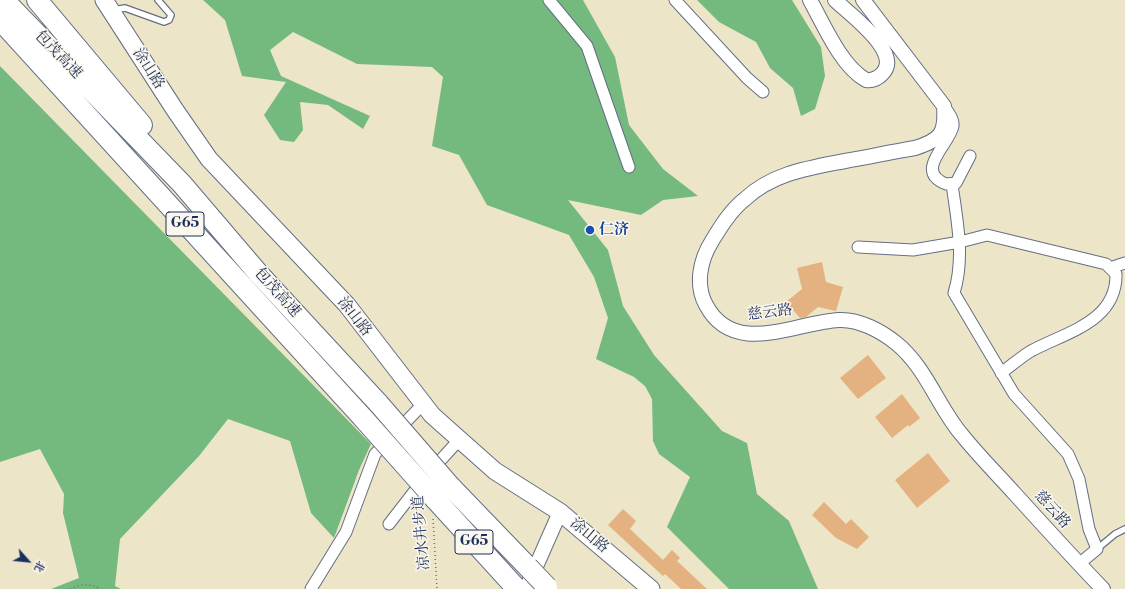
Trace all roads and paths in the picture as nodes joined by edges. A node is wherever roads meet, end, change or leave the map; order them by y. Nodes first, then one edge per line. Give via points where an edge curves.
1 (4, 0) edge
2 (37, 0) edge
3 (158, 0) edge
4 (549, 0) edge
5 (675, 0) edge
6 (810, 0) edge
7 (835, 0) edge
8 (862, 0) edge
9 (107, 5) edge
10 (3, 27) edge
11 (763, 92) dead end
12 (944, 106) junction
13 (970, 156) dead end
14 (629, 167) dead end
15 (952, 184) junction
16 (196, 236) junction
17 (960, 242) junction
18 (232, 243) junction
19 (858, 247) dead end
20 (1125, 263) edge
21 (1110, 268) junction
22 (1001, 373) junction
23 (423, 404) junction
24 (459, 440) junction
25 (434, 507) junction
26 (560, 512) junction
27 (389, 524) dead end
28 (1125, 529) edge
29 (1097, 549) junction
30 (1079, 564) junction
31 (518, 588) edge
32 (548, 588) edge
33 (70, 589) edge
34 (100, 589) edge
35 (311, 589) edge
36 (437, 589) edge
37 (650, 589) edge
38 (1103, 589) edge

1 - 18 highway, 包茂高速 / G65 via 182,184
2 - 18 highway via 136,118
3 - 9 lane via 171,15 169,20 164,22 125,8
4 - 14 street via 587,46
5 - 11 street
6 - 7 street via 847,64 866,80 877,78 885,71 888,59 886,54 877,40
8 - 12 street
9 - 23 main road, 涂山路 via 209,159 347,305
10 - 16 highway, 包茂高速 / G65
10 - 16 highway via 26,60
12 - 15 street via 952,118 953,126 933,163 933,172 941,182
12 - 30 street, 慈云路 via 946,123 940,135 930,144 796,171 776,178 745,198 720,228 708,248 700,267 700,288 706,305 716,318 729,329 742,334 758,335 840,320 859,322 897,344 916,366 960,433
13 - 15 street via 956,183
15 - 17 street
16 - 25 highway, 包茂高速 / G65, bridge via 363,418
17 - 19 street via 913,250
17 - 21 street via 987,235 1106,264
17 - 22 street via 959,277 954,293
18 - 32 highway, 包茂高速 / G65, bridge via 450,486
20 - 21 street
21 - 22 street via 1116,274 1116,284 1108,306 1090,323 1030,352
22 - 29 street via 1014,394 1068,454 1079,479 1089,529
23 - 24 main road, 涂山路
23 - 35 street via 375,454 346,532
24 - 26 main road, 涂山路 via 495,471
24 - 27 street via 427,475
25 - 31 highway, 包茂高速 / G65
25 - 36 path, 凉水井步道
26 - 31 street
26 - 37 main road, 涂山路
28 - 29 lane
29 - 30 street
30 - 38 street, 慈云路
33 - 34 path via 79,585 93,585

